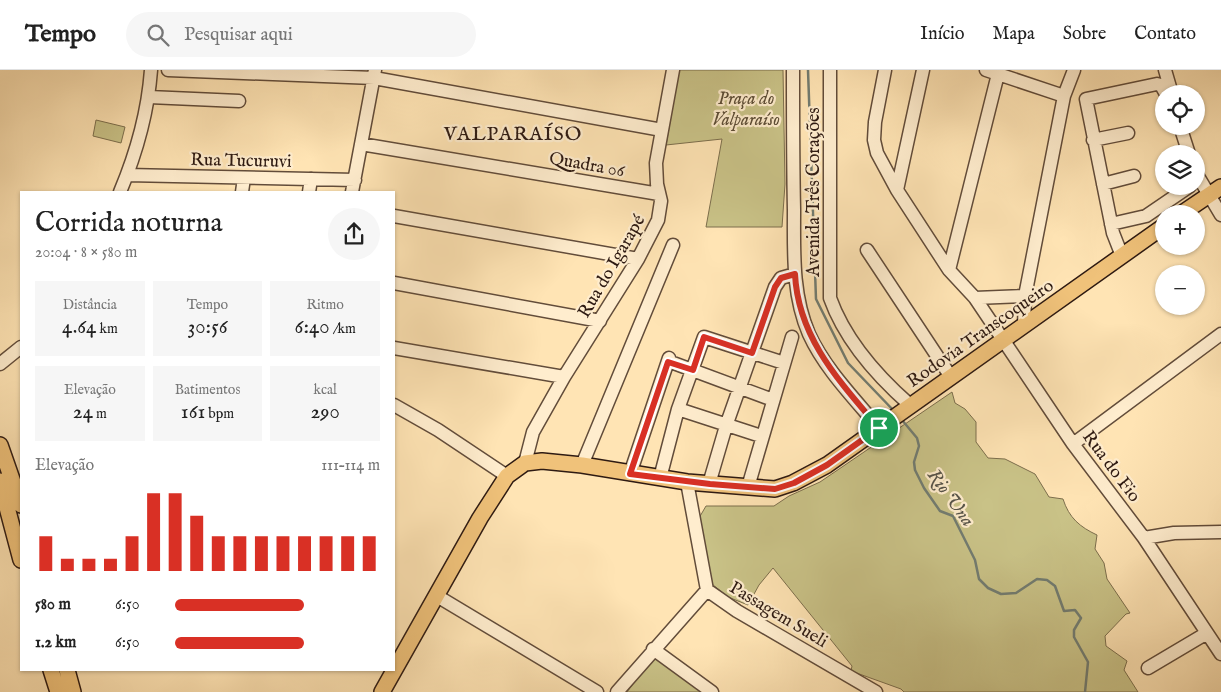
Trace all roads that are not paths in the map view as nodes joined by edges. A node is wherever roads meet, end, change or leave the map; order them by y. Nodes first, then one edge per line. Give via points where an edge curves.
1 (151, 70) edge
2 (168, 70) edge
3 (674, 70) edge
4 (793, 70) edge
5 (830, 70) edge
6 (885, 70) edge
7 (923, 70) edge
8 (1165, 70) edge
9 (1077, 71) edge
10 (992, 72) edge
11 (374, 74) edge
12 (1162, 85) edge
13 (1169, 85) edge
14 (1064, 96) junction
15 (149, 97) junction
16 (238, 101) dead end
17 (662, 130) junction
18 (1128, 133) dead end
19 (1093, 140) junction
20 (361, 144) junction
21 (127, 175) junction
22 (1134, 176) dead end
23 (244, 178) junction
24 (311, 179) junction
25 (355, 180) junction
26 (1205, 182) edge
27 (1103, 184) junction
28 (897, 190) junction
29 (120, 191) edge
30 (242, 191) edge
31 (309, 191) edge
32 (352, 191) edge
33 (1215, 191) edge
34 (659, 194) junction
35 (1177, 195) edge
36 (1194, 205) edge
37 (1221, 215) edge
38 (395, 216) edge
39 (1111, 224) junction
40 (1155, 232) edge
41 (673, 244) dead end
42 (867, 250) dead end
43 (1122, 256) junction
44 (638, 259) junction
45 (949, 270) junction
46 (795, 274) junction
47 (395, 282) edge
48 (1024, 296) junction
49 (975, 298) junction
50 (600, 321) junction
51 (1024, 326) junction
52 (1221, 334) edge
53 (792, 337) dead end
54 (1003, 340) junction
55 (20, 348) edge
56 (395, 348) edge
57 (752, 353) junction
58 (784, 363) junction
59 (0, 364) edge
60 (693, 370) junction
61 (564, 377) junction
62 (951, 377) junction
63 (739, 389) junction
64 (773, 400) junction
65 (395, 406) edge
66 (908, 407) junction
67 (678, 409) junction
68 (726, 426) junction
69 (881, 426) junction
70 (761, 436) junction
71 (1074, 444) junction
72 (0, 445) edge
73 (525, 463) junction
74 (582, 465) junction
75 (630, 474) junction
76 (507, 476) junction
77 (660, 478) junction
78 (0, 482) edge
79 (687, 482) junction
80 (710, 484) junction
81 (748, 488) junction
82 (20, 502) edge
83 (1221, 532) edge
84 (1144, 538) junction
85 (20, 556) edge
86 (707, 590) junction
87 (437, 596) junction
88 (1207, 633) junction
89 (653, 649) junction
90 (1221, 654) edge
91 (1148, 668) dead end
92 (395, 669) edge
93 (51, 671) edge
94 (67, 671) edge
95 (394, 671) edge
96 (58, 692) edge
97 (73, 692) edge
98 (382, 692) edge
99 (597, 692) edge
100 (616, 692) edge
101 (712, 692) edge
102 (876, 692) edge

1 - 15 street
2 - 11 street
3 - 17 street, Rua do Igarapé
4 - 46 street, Avenida Três Corações
5 - 66 street, Avenida Três Corações via 830,298 852,341
6 - 28 street, Rua do Fio via 874,140 877,154
7 - 28 street
8 - 13 street
9 - 14 street
10 - 14 street
10 - 45 street
11 - 17 street
11 - 20 street
12 - 19 street via 1086,99
14 - 48 street
15 - 16 street
15 - 21 street
17 - 34 street, Rua do Igarapé via 655,174
18 - 19 street
19 - 27 street
20 - 25 street
20 - 34 street, Quadra 06
21 - 23 street, Rua Tucuruvi
21 - 29 street
22 - 27 street
23 - 24 street, Rua Tucuruvi
23 - 30 street
24 - 25 street, Rua Tucuruvi
24 - 31 street
25 - 32 street
26 - 33 street
27 - 39 street
28 - 45 street, Rua do Fio
33 - 36 main road
33 - 37 street
34 - 44 street, Rua do Igarapé via 658,220
35 - 39 street via 1146,216
38 - 44 street
39 - 43 street
40 - 43 main road, Rodovia Transcoqueiro
41 - 74 street
42 - 62 street
43 - 51 main road, Rodovia Transcoqueiro
44 - 50 street, Rua do Igarapé
45 - 49 street, Rua do Fio
46 - 57 street via 781,278 775,287
46 - 69 street, Avenida Três Corações via 800,308 823,359
47 - 50 street
48 - 49 street
48 - 51 street
49 - 54 street, Rua do Fio
50 - 61 street, Rua do Igarapé
51 - 54 main road, Rodovia Transcoqueiro
52 - 71 street
53 - 58 street
54 - 62 main road, Rodovia Transcoqueiro
54 - 71 street, Rua do Fio
55 - 59 street
56 - 61 street
57 - 58 street
57 - 60 street via 704,337
57 - 63 street
58 - 64 street
60 - 63 street
60 - 67 street
60 - 75 street via 669,360
61 - 73 street, Rua do Igarapé via 533,432
62 - 66 main road, Rodovia Transcoqueiro
63 - 64 street
63 - 68 street
64 - 70 street
65 - 76 street
66 - 69 main road, Rodovia Transcoqueiro
67 - 68 street
67 - 77 street
68 - 70 street
68 - 80 street
69 - 81 main road, Rodovia Transcoqueiro via 827,465 794,483 775,489
70 - 81 street
71 - 84 street, Rua do Fio
72 - 82 main road
73 - 74 main road, Rodovia Transcoqueiro via 542,461
73 - 76 main road
74 - 75 main road, Rodovia Transcoqueiro
75 - 77 main road, Rodovia Transcoqueiro
76 - 87 main road
77 - 79 main road, Rodovia Transcoqueiro
78 - 85 main road
79 - 80 main road, Rodovia Transcoqueiro
79 - 86 street, Passagem Sueli
80 - 81 main road, Rodovia Transcoqueiro
83 - 84 street via 1174,533
84 - 88 street, Rua do Fio
86 - 89 street
86 - 102 street, Passagem Sueli
87 - 92 main road
87 - 99 street
88 - 90 street, Rua do Fio
88 - 91 street
89 - 100 street
89 - 101 street
93 - 96 main road
94 - 97 main road
95 - 98 main road

